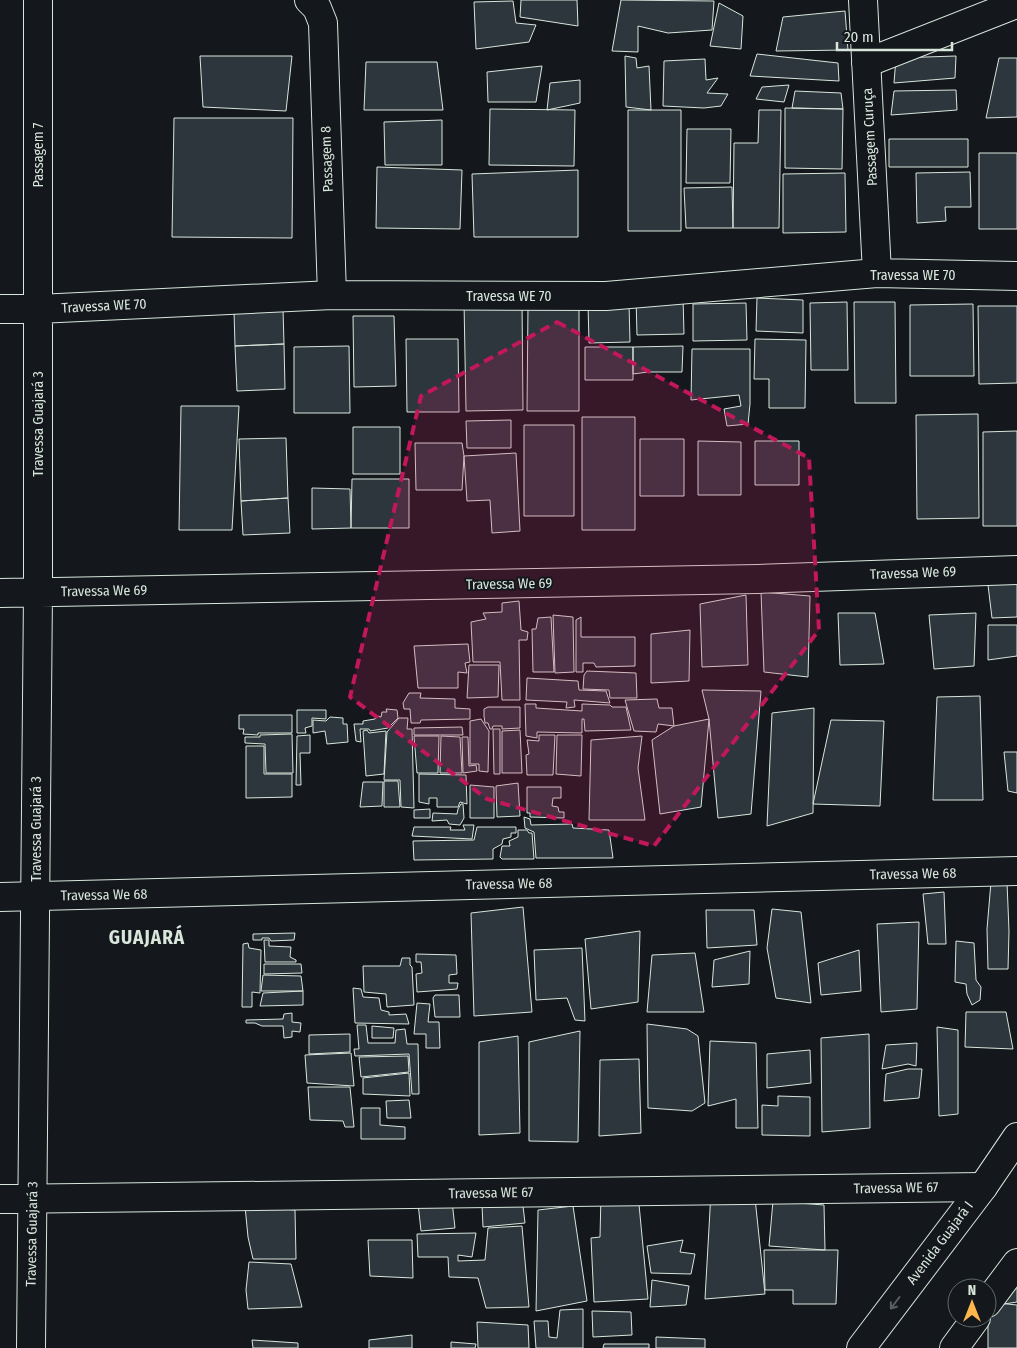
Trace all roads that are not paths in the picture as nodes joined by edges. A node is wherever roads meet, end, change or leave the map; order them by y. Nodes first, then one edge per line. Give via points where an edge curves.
1 (38, 0) edge
2 (863, 0) edge
3 (1015, 4) edge
4 (316, 11) edge
5 (866, 63) junction
6 (877, 273) junction
7 (1017, 276) edge
8 (332, 295) junction
9 (0, 309) edge
10 (38, 309) junction
11 (1017, 570) edge
12 (0, 592) edge
13 (38, 592) junction
14 (1017, 871) edge
15 (35, 896) junction
16 (0, 897) edge
17 (1017, 1137) edge
18 (983, 1187) junction
19 (32, 1198) junction
20 (0, 1199) edge
21 (1017, 1263) edge
22 (997, 1290) edge
23 (969, 1328) edge
24 (31, 1348) edge
25 (861, 1348) edge
26 (954, 1348) edge

1 - 10 street, Passagem 7
2 - 5 street, Passagem Curuça
3 - 5 street
4 - 8 street, Passagem 8
5 - 6 street, Passagem Curuça
6 - 7 street, Travessa WE 70
6 - 8 street, Travessa WE 70 via 606,296
8 - 10 street, Travessa WE 70
9 - 10 street, Travessa WE 70
10 - 13 street, Travessa Guajará 3
11 - 13 street, Travessa We 69 via 758,579
12 - 13 street, Travessa We 69
13 - 15 street, Travessa Guajará 3
14 - 15 street, Travessa We 68
15 - 16 street, Travessa We 68
15 - 19 street, Travessa Guajará 3
17 - 18 street, Avenida Guajará I
18 - 19 street, Travessa WE 67
18 -> 25 street, Avenida Guajará I
19 - 20 street, Travessa WE 67
19 - 24 street, Travessa Guajará 3
21 - 22 street
23 - 26 street

